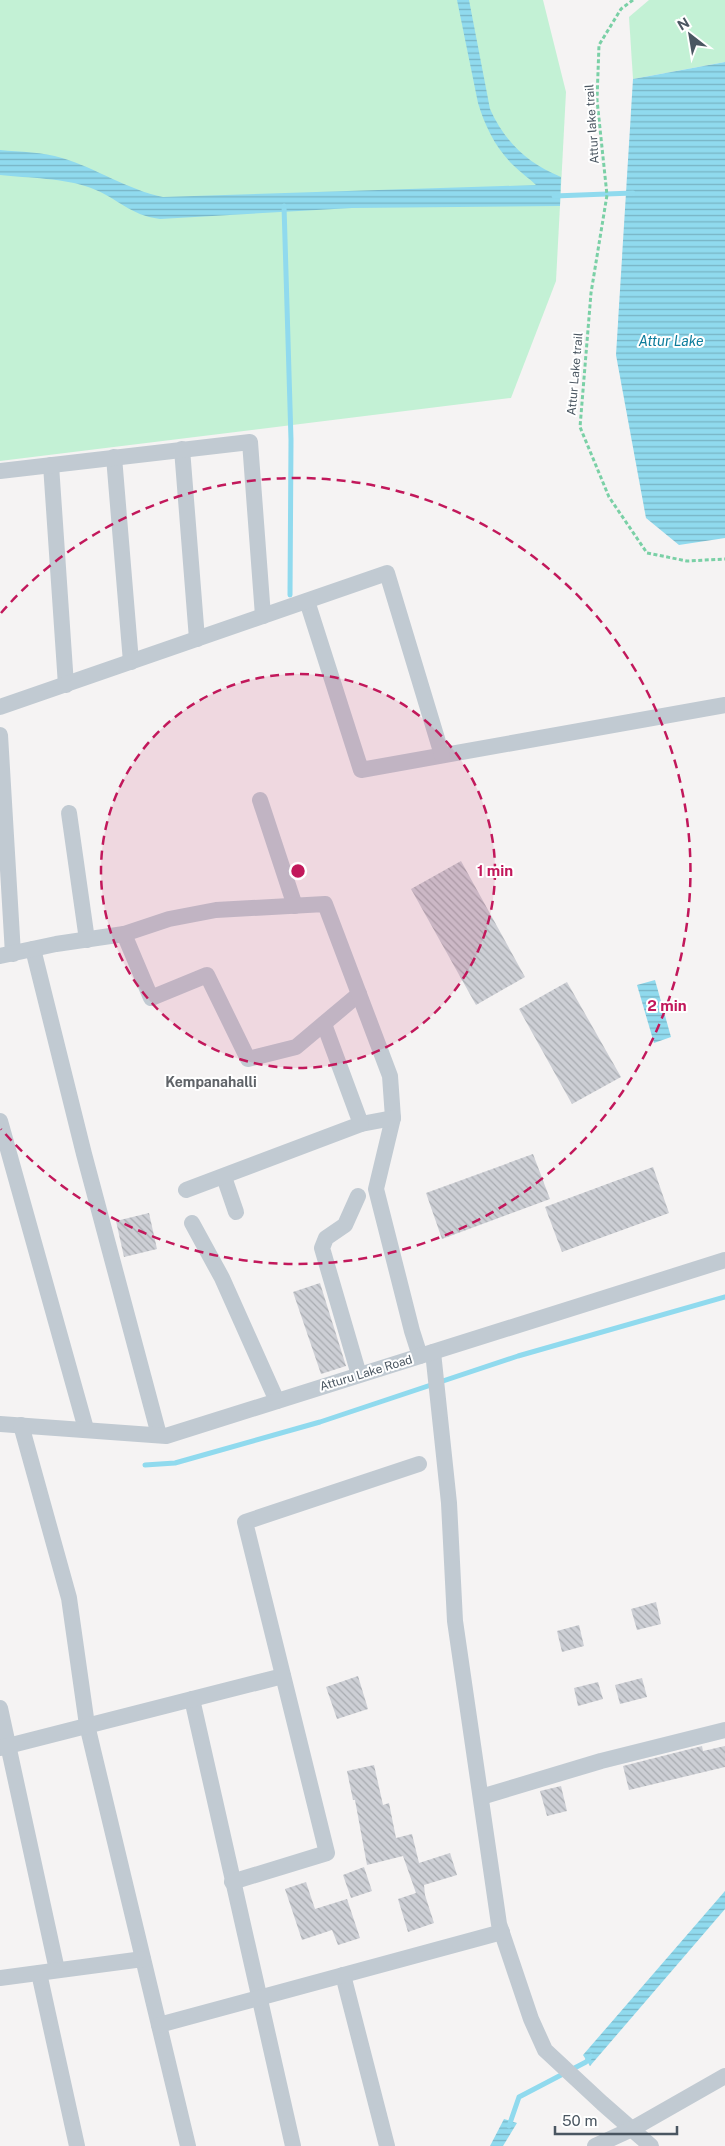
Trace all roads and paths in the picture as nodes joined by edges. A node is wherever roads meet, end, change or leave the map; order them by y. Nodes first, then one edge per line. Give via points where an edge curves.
1 (633, 0) edge
2 (603, 222) joint
3 (182, 449) junction
4 (114, 457) junction
5 (51, 465) junction
6 (0, 471) edge
7 (725, 559) edge
8 (307, 601) junction
9 (263, 616) junction
10 (197, 639) junction
11 (131, 662) junction
12 (66, 685) junction
13 (725, 705) edge
14 (0, 707) edge
15 (0, 735) edge
16 (442, 755) junction
17 (260, 800) dead end
18 (69, 812) dead end
19 (295, 906) junction
20 (124, 934) junction
21 (87, 940) junction
22 (33, 949) junction
23 (6, 955) edge
24 (359, 994) junction
25 (324, 1024) junction
26 (393, 1118) junction
27 (0, 1122) edge
28 (361, 1124) junction
29 (224, 1176) junction
30 (186, 1190) dead end
31 (358, 1196) dead end
32 (236, 1212) dead end
33 (192, 1223) dead end
34 (725, 1260) edge
35 (427, 1354) junction
36 (357, 1368) dead end
37 (277, 1401) junction
38 (1, 1420) edge
39 (21, 1425) junction
40 (86, 1429) junction
41 (159, 1435) junction
42 (419, 1464) dead end
43 (283, 1676) junction
44 (192, 1699) junction
45 (0, 1708) edge
46 (87, 1726) junction
47 (725, 1730) edge
48 (4, 1747) edge
49 (480, 1797) junction
50 (232, 1882) junction
51 (502, 1932) junction
52 (143, 1959) junction
53 (57, 1970) junction
54 (39, 1973) junction
55 (343, 1975) junction
56 (0, 1978) edge
57 (259, 1998) junction
58 (159, 2025) junction
59 (725, 2076) edge
60 (632, 2129) junction
61 (78, 2146) edge
62 (188, 2146) edge
63 (293, 2146) edge
64 (387, 2146) edge
65 (595, 2146) edge
66 (651, 2146) edge

1 - 2 path, Attur lake trail via 621,9 599,44 597,100 606,200
2 - 7 path, Attur Lake trail via 590,294 580,427 609,497 647,552 687,561
3 - 4 street
3 - 9 street via 250,442
3 - 10 street
4 - 5 street
4 - 11 street
5 - 6 street
5 - 12 street
8 - 9 street
8 - 16 street via 361,770
8 - 16 street via 387,573
9 - 10 street
10 - 11 street
11 - 12 street
12 - 14 street
13 - 16 street
15 - 23 street
17 - 19 street
18 - 21 street
19 - 20 street via 216,910 169,919
19 - 24 street via 325,904
20 - 21 street
20 - 25 street via 152,998 207,975 248,1059 296,1047
21 - 22 street
22 - 23 street
22 - 41 street
24 - 25 street
24 - 26 street via 390,1076
25 - 28 street
26 - 28 street
26 - 35 street via 376,1189 412,1330
27 - 40 street
28 - 29 street
29 - 30 street
29 - 32 street
31 - 36 street via 345,1224 326,1238 322,1248
33 - 37 street via 222,1278
34 - 35 street, Atturu Lake Road
35 - 37 street, Atturu Lake Road
35 - 49 street via 449,1503 455,1621
37 - 41 street, Atturu Lake Road via 166,1436
38 - 39 street, Atturu Lake Road
39 - 40 street, Atturu Lake Road
39 - 46 street via 69,1598
40 - 41 street, Atturu Lake Road
42 - 43 street via 245,1522
43 - 44 street
43 - 50 street via 326,1853
44 - 46 street
44 - 50 street
45 - 48 street
46 - 48 street
46 - 52 street
47 - 49 street via 601,1761
48 - 53 street
49 - 51 street
50 - 57 street
51 - 55 street
51 - 60 street via 531,2019 545,2050
52 - 53 street
52 - 58 street
53 - 54 street
54 - 56 street
54 - 61 street
55 - 57 street
55 - 64 street
57 - 58 street
57 - 63 street
58 - 62 street
59 - 60 street
60 - 65 street
60 - 66 street

